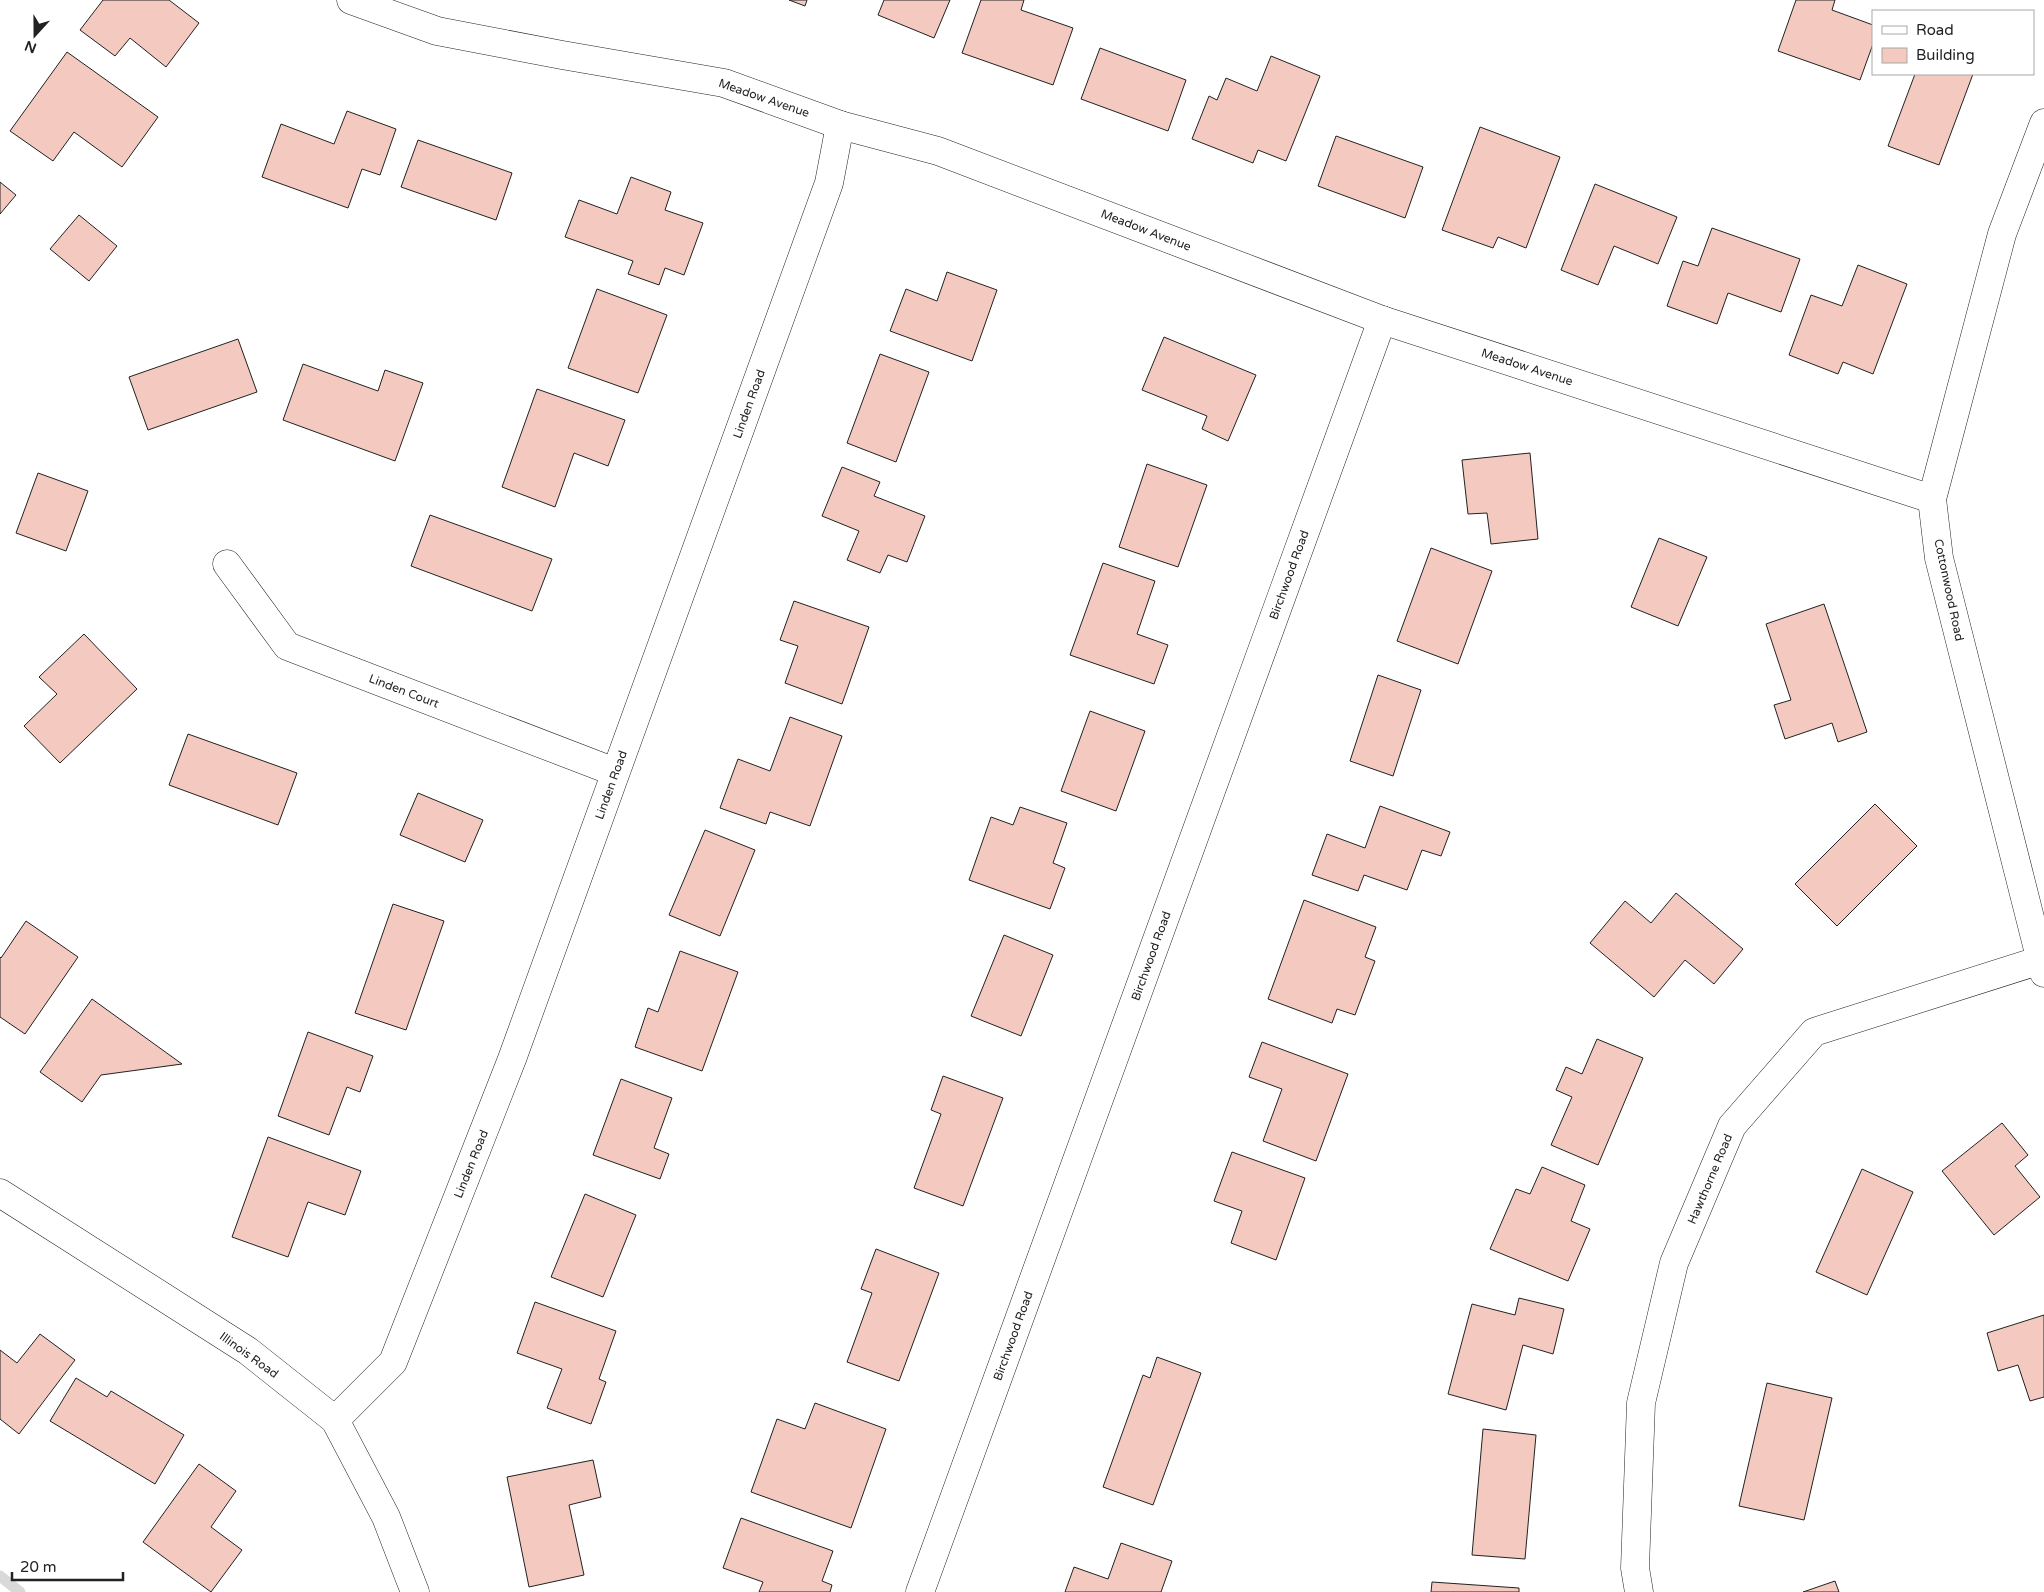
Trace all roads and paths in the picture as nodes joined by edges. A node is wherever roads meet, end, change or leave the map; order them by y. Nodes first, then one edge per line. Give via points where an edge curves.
1 (351, 0) edge
2 (2044, 123) edge
3 (840, 124) junction
4 (1382, 320) junction
5 (1932, 499) junction
6 (227, 564) dead end
7 (615, 772) junction
8 (2043, 964) edge
9 (0, 1192) edge
10 (335, 1420) junction
11 (415, 1592) edge
12 (920, 1592) edge
13 (1639, 1592) edge

1 - 3 street, Meadow Avenue via 437,31 724,83
2 - 5 street, Cottonwood Road via 2002,234
3 - 4 street, Meadow Avenue via 938,151
3 - 7 street, Linden Road via 829,183
4 - 5 street, Meadow Avenue
4 - 12 street, Birchwood Road
5 - 8 street, Cottonwood Road via 1939,558
6 - 7 street, Linden Court via 287,646
7 - 10 street, Linden Road via 512,1059 392,1362
8 - 13 street, Hawthorne Road via 1814,1032 1732,1126 1674,1263 1642,1403 1635,1568
9 - 10 street, Illinois Road via 248,1351
10 - 11 street, Illinois Road via 386,1517

